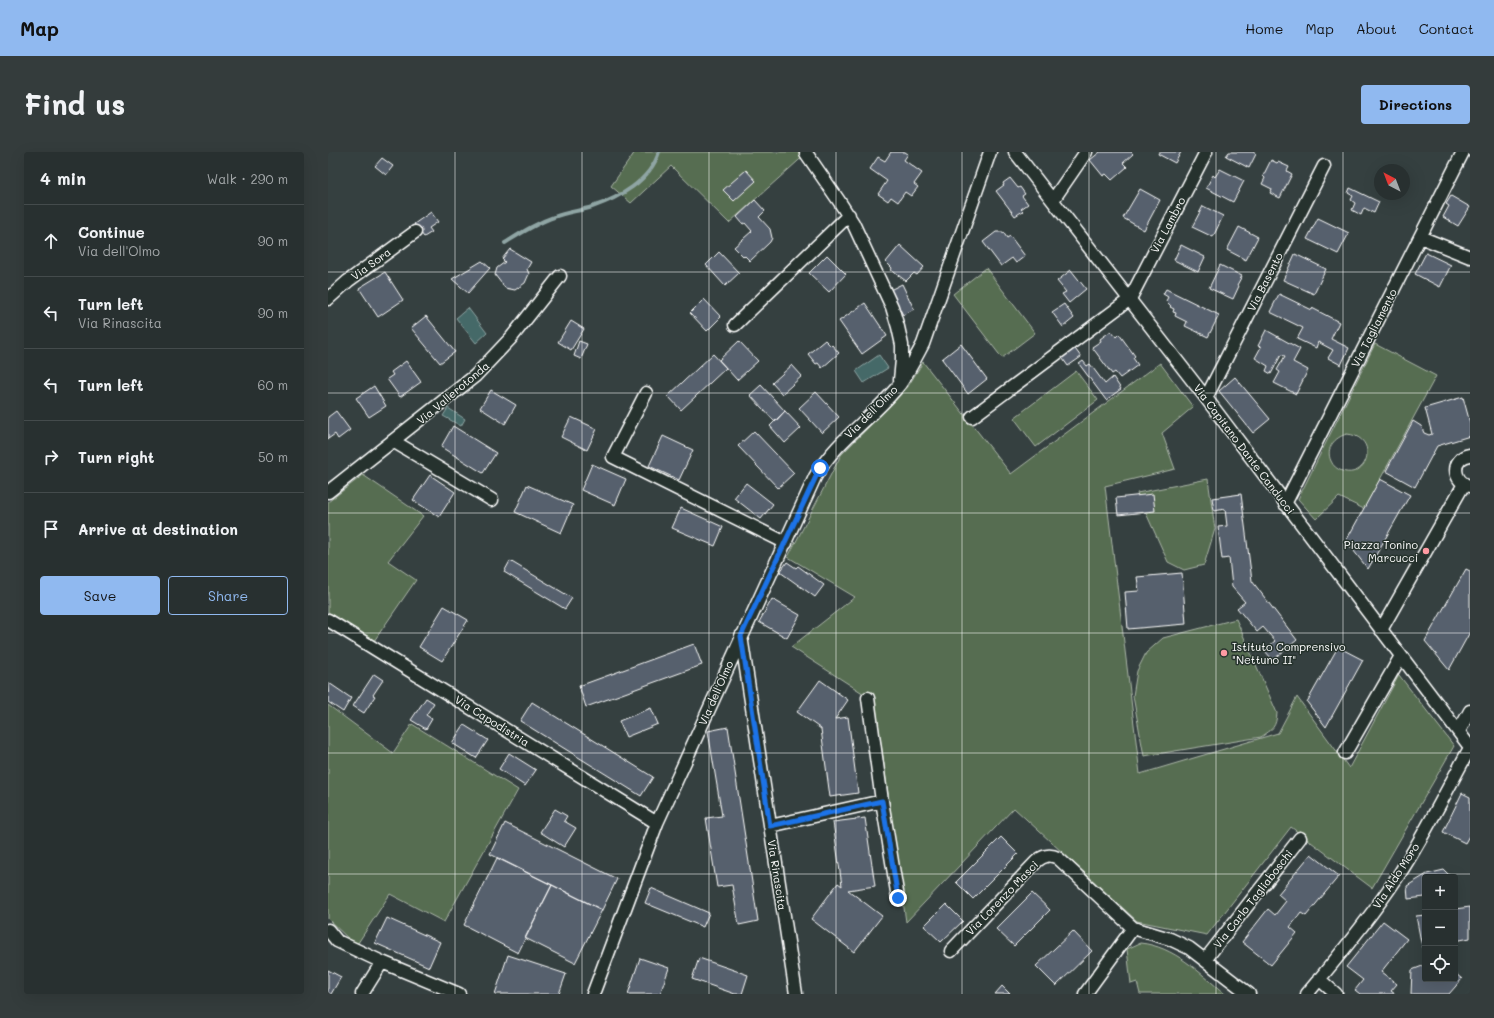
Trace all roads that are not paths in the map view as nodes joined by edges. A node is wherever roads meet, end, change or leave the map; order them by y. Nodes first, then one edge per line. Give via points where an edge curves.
1 (990, 152) edge
2 (1016, 152) edge
3 (1086, 152) edge
4 (1206, 152) edge
5 (1462, 152) edge
6 (806, 153) dead end
7 (1324, 166) dead end
8 (1053, 200) junction
9 (848, 216) junction
10 (415, 232) dead end
11 (1420, 237) junction
12 (1470, 257) edge
13 (560, 276) dead end
14 (328, 299) edge
15 (1130, 299) junction
16 (735, 325) dead end
17 (900, 384) junction
18 (646, 393) dead end
19 (1206, 398) junction
20 (972, 417) dead end
21 (393, 441) junction
22 (1470, 455) edge
23 (1467, 485) edge
24 (328, 492) edge
25 (492, 500) dead end
26 (1286, 504) junction
27 (786, 543) junction
28 (328, 620) edge
29 (1381, 630) junction
30 (741, 636) junction
31 (1401, 656) junction
32 (868, 698) dead end
33 (1470, 711) edge
34 (1458, 731) junction
35 (1470, 748) edge
36 (1345, 753) dead end
37 (882, 801) junction
38 (657, 823) junction
39 (770, 826) junction
40 (1300, 838) dead end
41 (898, 898) dead end
42 (1133, 928) junction
43 (328, 930) edge
44 (951, 951) dead end
45 (1206, 960) junction
46 (382, 962) junction
47 (1319, 980) junction
48 (445, 991) edge
49 (362, 994) edge
50 (459, 994) edge
51 (593, 994) edge
52 (796, 994) edge
53 (1085, 994) edge
54 (1249, 994) edge
55 (1307, 994) edge
56 (1324, 994) edge
57 (1336, 994) edge

1 - 17 street, Via dell'Olmo via 925,337
2 - 8 street, Via Capitano Dante Canducci
3 - 8 street
4 - 15 street, Via Lambro
5 - 11 street, Via Tagliamento
6 - 9 street
7 - 19 street, Via Basento
8 - 15 street, Via Capitano Dante Canducci
9 - 16 street
9 - 17 street via 895,316 903,352
10 - 14 street, Via Sora via 348,281
11 - 12 street
11 - 26 street, Via Tagliamento
13 - 21 street, Via Vallerotonda via 489,362 463,386
15 - 19 street, Via Capitano Dante Canducci
15 - 20 street
17 - 27 street, Via dell'Olmo via 839,444 825,462 815,477
18 - 27 street via 613,457
19 - 26 street, Via Capitano Dante Canducci
21 - 24 street, Via Vallerotonda
21 - 25 street
22 - 23 street via 1462,458 1456,466 1457,477
23 - 29 street
26 - 29 street, Via Capitano Dante Canducci
27 - 30 street, Via dell'Olmo
28 - 38 street, Via Capodistria
29 - 31 street, Via Capitano Dante Canducci
30 - 38 street, Via dell'Olmo
30 - 39 street, Via Rinascita
31 - 34 street, Via Capitano Dante Canducci
31 - 36 street
32 - 37 street
33 - 34 street
34 - 35 street, Via Capitano Dante Canducci
35 - 47 street, Via Aldo Moro via 1398,876
37 - 39 street
37 - 41 street
38 - 51 street, Via dell'Olmo
39 - 52 street, Via Rinascita
40 - 45 street, Via Carlo Tagliaboschi
42 - 44 street, Via Lorenzo Masci via 1058,858 1049,855 1040,858
42 - 45 street, Via Lorenzo Masci via 1177,942
42 - 53 street
43 - 46 street via 337,941
45 - 54 street, Via Lorenzo Masci
46 - 48 street
46 - 49 street
47 - 55 street, Via Aldo Moro
47 - 56 street
47 - 57 street
48 - 50 street

